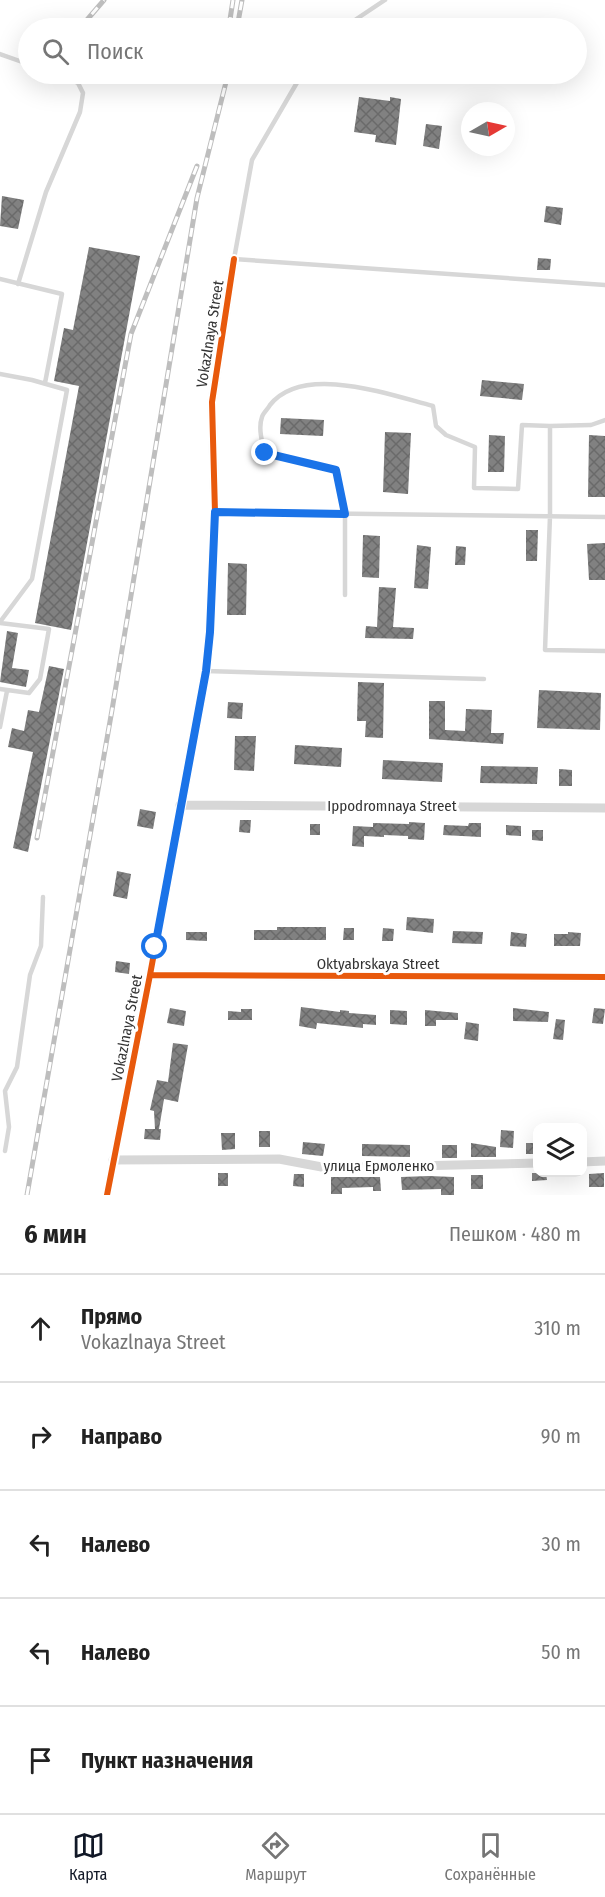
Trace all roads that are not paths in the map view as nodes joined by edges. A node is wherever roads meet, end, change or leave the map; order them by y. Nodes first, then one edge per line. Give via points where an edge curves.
1 (385, 0) edge
2 (358, 18) edge
3 (0, 54) edge
4 (18, 60) edge
5 (78, 84) edge
6 (296, 84) edge
7 (234, 259) junction
8 (0, 279) edge
9 (18, 284) junction
10 (605, 285) edge
11 (0, 374) edge
12 (45, 383) junction
13 (605, 420) edge
14 (550, 426) junction
15 (215, 512) junction
16 (345, 514) junction
17 (550, 516) junction
18 (605, 517) edge
19 (345, 595) dead end
20 (0, 623) edge
21 (605, 651) edge
22 (206, 671) junction
23 (484, 679) dead end
24 (0, 689) edge
25 (7, 691) junction
26 (0, 727) edge
27 (180, 805) junction
28 (605, 808) edge
29 (42, 897) dead end
30 (150, 975) junction
31 (605, 977) edge
32 (2, 1091) edge
33 (5, 1151) dead end
34 (113, 1160) junction
35 (605, 1161) edge
36 (587, 1162) edge
37 (533, 1163) edge
38 (107, 1195) edge

1 - 2 lane
3 - 4 lane
5 - 9 lane via 83,93 80,112 46,192
6 - 7 lane via 252,160
7 - 10 lane
7 - 15 street, Vokazlnaya Street via 212,402
8 - 9 lane
9 - 12 lane via 62,294
11 - 12 lane
12 - 20 lane via 67,390 32,579
13 - 14 lane via 591,425
14 - 16 lane via 522,425 518,489 474,488 475,447 446,435 436,426 433,406 344,384 301,386 276,398 262,416 260,432 265,453 336,470
14 - 17 lane
15 - 16 lane
15 - 22 street, Vokazlnaya Street
16 - 17 lane
16 - 19 lane
17 - 18 lane
17 - 21 lane via 546,650
20 - 25 lane via 49,629 40,679 28,693
22 - 23 lane
22 - 27 street, Vokazlnaya Street
24 - 25 lane
25 - 26 lane
27 - 28 street, Ippodromnaya Street
27 - 30 street, Vokazlnaya Street
29 - 32 lane via 41,946 30,975 17,1067
30 - 31 street, Oktyabrskaya Street
30 - 34 street, Vokazlnaya Street
32 - 33 lane via 9,1126
34 - 37 street, улица Ермоленко via 279,1159 327,1168
34 - 38 street, Vokazlnaya Street
35 - 36 street

